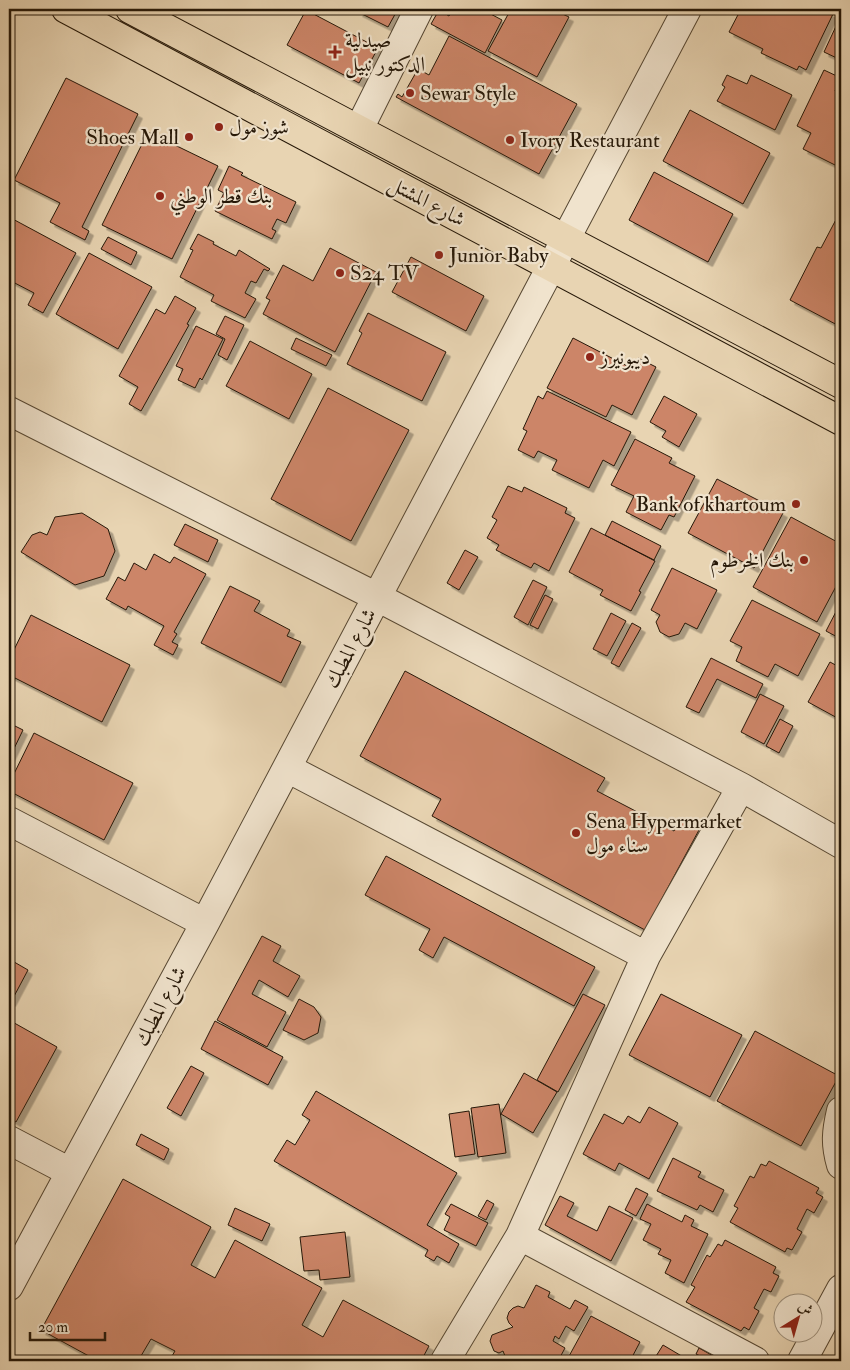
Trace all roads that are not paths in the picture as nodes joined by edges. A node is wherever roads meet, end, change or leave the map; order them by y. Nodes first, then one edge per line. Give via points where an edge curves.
1 (66, 9) edge
2 (130, 9) edge
3 (419, 9) edge
4 (687, 9) edge
5 (359, 129) junction
6 (566, 238) junction
7 (551, 266) junction
8 (841, 384) edge
9 (9, 410) edge
10 (841, 421) edge
11 (377, 597) junction
12 (287, 768) junction
13 (742, 787) junction
14 (9, 821) edge
15 (841, 844) edge
16 (205, 923) junction
17 (646, 956) junction
18 (841, 1111) edge
19 (9, 1140) edge
20 (841, 1165) edge
21 (70, 1172) junction
22 (520, 1236) junction
23 (9, 1286) edge
24 (841, 1289) edge
25 (445, 1361) edge
26 (755, 1361) edge
27 (802, 1361) edge

1 - 7 main road, شارع المشتل
2 - 5 main road, شارع المشتل
3 - 5 street
4 - 6 street, شارع المطبك
5 - 6 main road, شارع المشتل
6 - 7 street, شارع المطبك
6 - 8 main road, شارع المشتل
7 - 10 main road, شارع المشتل
7 - 11 street, شارع المطبك
9 - 11 street
11 - 12 street, شارع المطبك
11 - 13 street
12 - 16 street, شارع المطبك
12 - 17 street
13 - 15 street
13 - 17 street
14 - 16 street
16 - 21 street, شارع المطبك
17 - 22 street
18 - 20 street via 836,1144
19 - 21 street
21 - 23 street, شارع المطبك
22 - 25 street
22 - 26 street
24 - 27 street

